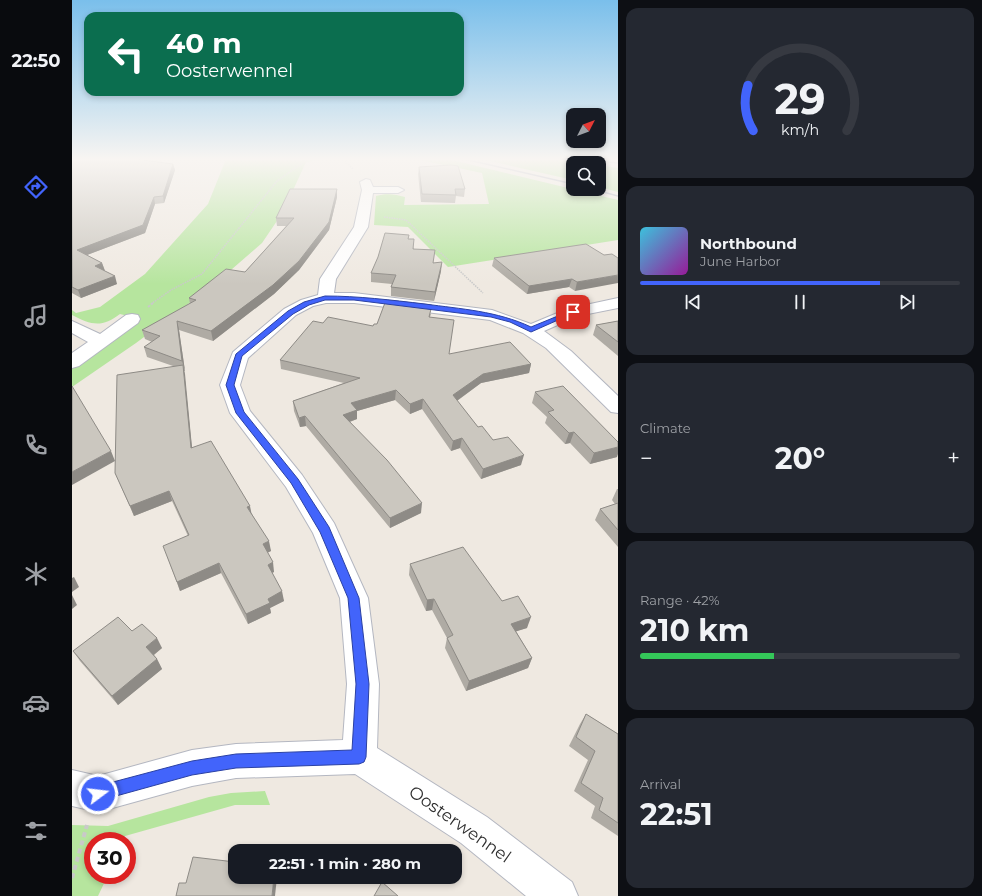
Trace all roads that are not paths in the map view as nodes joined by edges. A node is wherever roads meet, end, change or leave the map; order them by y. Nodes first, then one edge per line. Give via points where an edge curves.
1 (365, 201) edge
2 (325, 298) junction
3 (618, 303) edge
4 (132, 319) road end
5 (72, 326) edge
6 (531, 330) junction
7 (101, 342) junction
8 (72, 362) edge
9 (618, 407) edge
10 (359, 757) junction
11 (72, 788) edge
12 (558, 896) edge

1 - 2 street via 361,227 328,279
2 - 6 street via 354,298 492,315
2 - 10 street via 290,312 239,356 230,385 240,413 294,481 325,530 354,598 362,684
3 - 6 street via 573,312
4 - 7 street
5 - 7 street
6 - 9 street via 558,351
7 - 8 street
10 - 11 street via 236,761 192,768 98,794
10 - 12 street, Oosterwennel via 474,830

